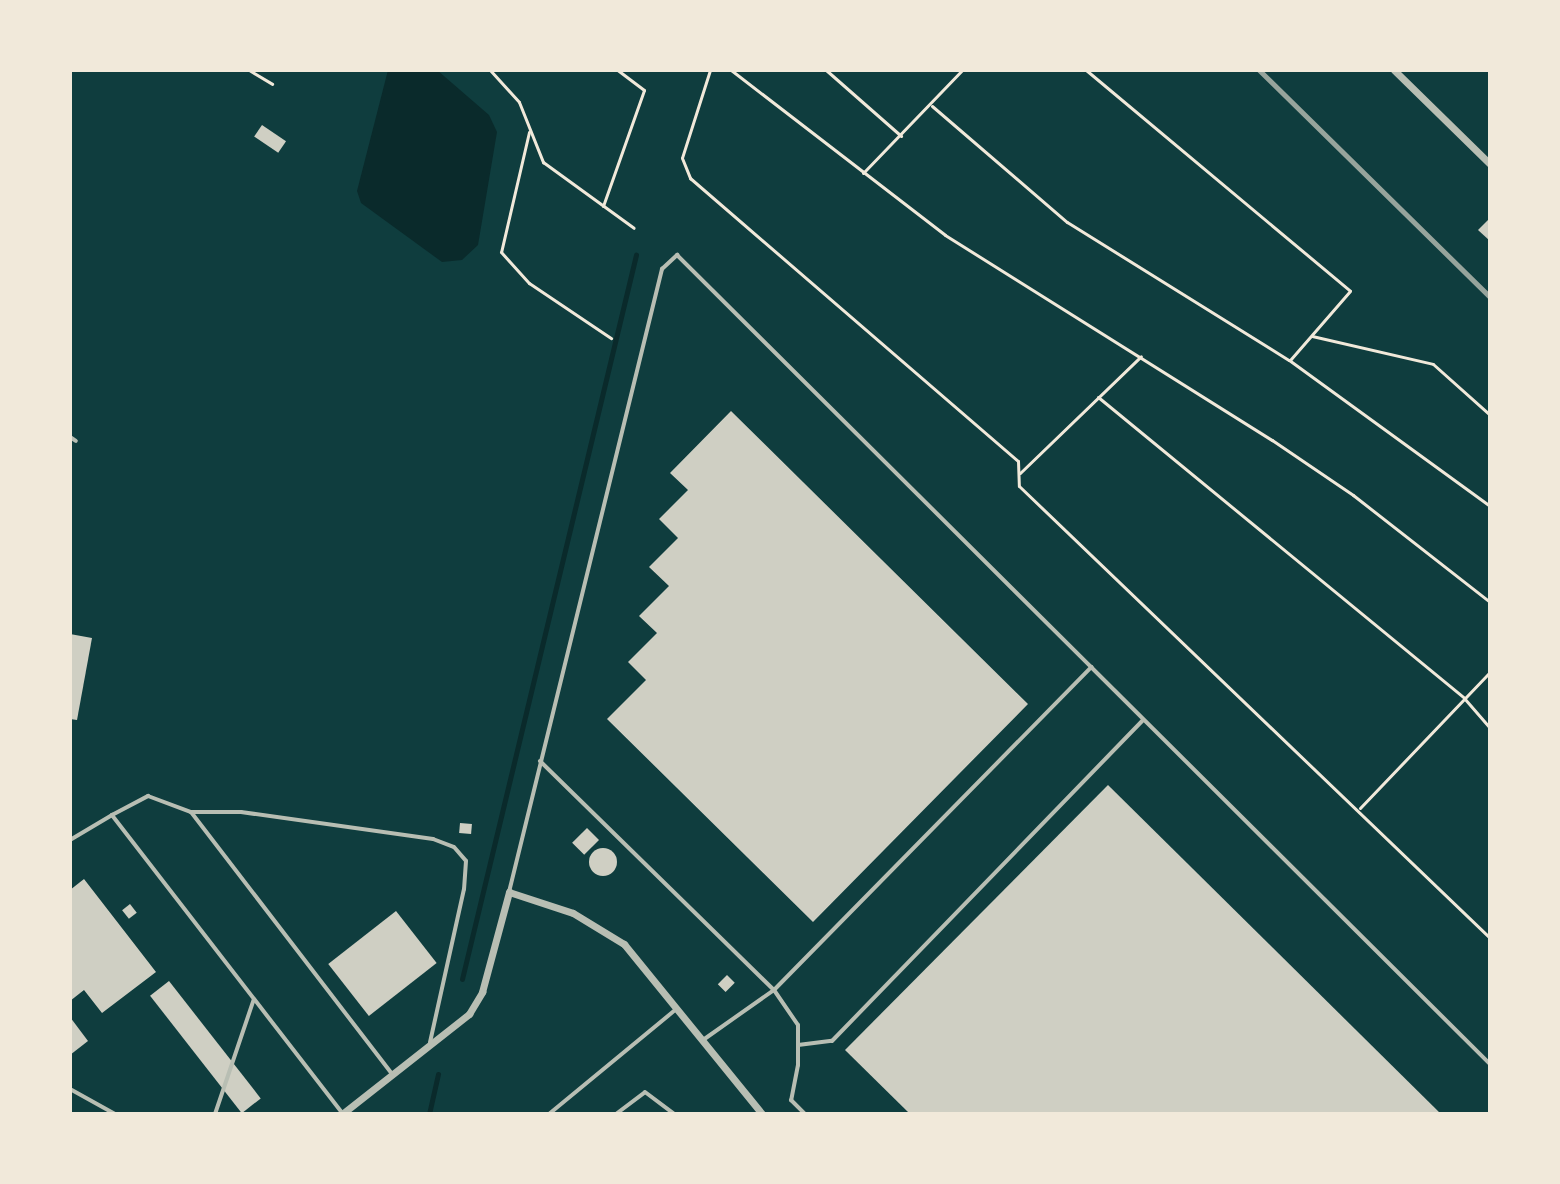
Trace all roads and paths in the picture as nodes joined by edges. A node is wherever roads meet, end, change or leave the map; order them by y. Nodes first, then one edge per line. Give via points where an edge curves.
1 (249, 70) edge
2 (490, 70) edge
3 (617, 70) edge
4 (710, 70) edge
5 (731, 70) edge
6 (826, 70) edge
7 (962, 70) edge
8 (1086, 70) edge
9 (1394, 70) edge
10 (272, 84) dead end
11 (932, 106) junction
12 (529, 132) junction
13 (902, 137) junction
14 (1490, 164) edge
15 (863, 173) junction
16 (603, 206) junction
17 (634, 228) dead end
18 (1311, 336) junction
19 (611, 338) dead end
20 (1141, 356) junction
21 (1289, 360) junction
22 (1098, 397) junction
23 (1490, 415) edge
24 (70, 437) edge
25 (76, 441) dead end
26 (1018, 475) junction
27 (1490, 506) edge
28 (1490, 602) edge
29 (1091, 667) junction
30 (1490, 672) edge
31 (1464, 698) junction
32 (1144, 719) junction
33 (1490, 728) edge
34 (540, 761) junction
35 (1359, 809) junction
36 (191, 812) junction
37 (112, 815) junction
38 (70, 840) edge
39 (509, 892) junction
40 (1490, 938) edge
41 (774, 990) junction
42 (254, 999) junction
43 (677, 1008) junction
44 (703, 1040) junction
45 (430, 1044) junction
46 (798, 1045) junction
47 (1490, 1064) edge
48 (392, 1075) junction
49 (70, 1089) edge
50 (115, 1114) edge
51 (215, 1114) edge
52 (342, 1114) edge
53 (549, 1114) edge
54 (616, 1114) edge
55 (674, 1114) edge
56 (762, 1114) edge
57 (805, 1114) edge

1 - 10 path
2 - 12 path via 519,102
3 - 16 path via 644,90
4 - 26 path via 682,158 690,178 1018,461
5 - 15 path
6 - 13 path
7 - 11 path
8 - 18 path via 1350,291
9 - 14 street
11 - 13 path
11 - 21 path via 1067,222
12 - 16 path via 543,162
12 - 19 path via 501,252 529,283
13 - 15 path
15 - 20 path via 945,235
16 - 17 path
18 - 21 path
18 - 23 path via 1433,364
20 - 22 path
20 - 28 path via 1353,495
21 - 27 path
22 - 26 path
22 - 31 path
24 - 25 lane
26 - 35 path via 1019,486
29 - 32 lane
29 - 34 lane via 677,255 662,269
29 - 41 lane
30 - 31 path
31 - 33 path
31 - 35 path
32 - 46 lane via 832,1041
32 - 47 lane
34 - 39 lane
34 - 41 lane
35 - 40 path
36 - 37 lane via 148,796
36 - 45 lane via 241,812 433,839 454,847 466,861 464,889
36 - 48 lane
37 - 38 lane
37 - 42 lane
39 - 43 street via 573,913 624,944
39 - 45 street via 482,992 469,1014
41 - 44 lane
41 - 46 lane via 798,1025
42 - 51 lane
42 - 52 lane
43 - 44 street
43 - 53 lane
44 - 56 street
45 - 48 street
46 - 57 lane via 791,1100
48 - 52 street
49 - 50 lane
54 - 55 lane via 645,1092

